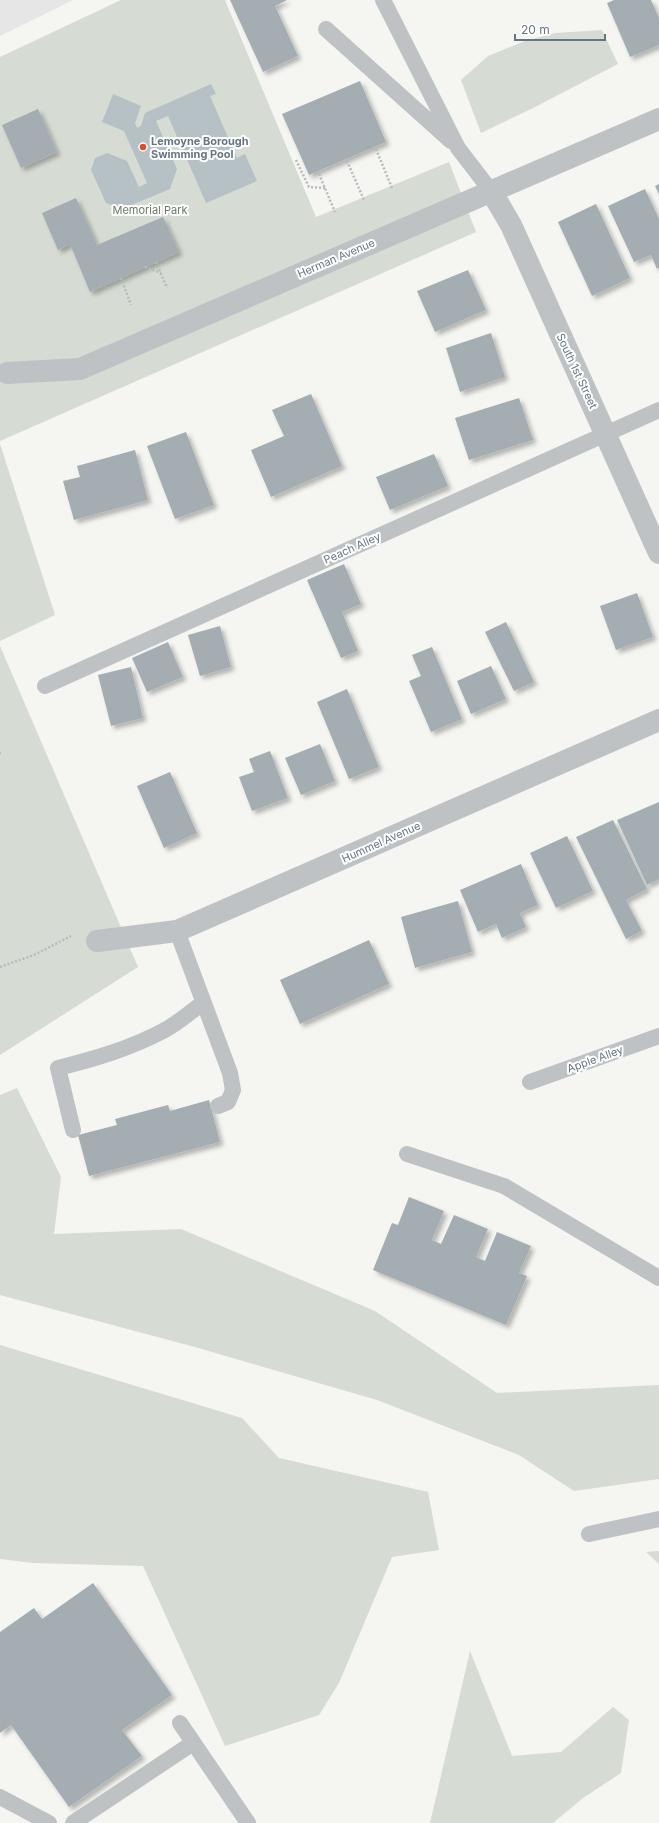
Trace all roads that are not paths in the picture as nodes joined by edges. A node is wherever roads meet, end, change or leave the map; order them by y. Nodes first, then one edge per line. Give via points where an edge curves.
1 (383, 0) edge
2 (326, 28) dead end
3 (659, 119) edge
4 (458, 148) junction
5 (491, 191) junction
6 (3, 368) edge
7 (659, 410) edge
8 (606, 434) junction
9 (659, 553) edge
10 (44, 686) dead end
11 (659, 720) edge
12 (177, 931) junction
13 (97, 941) dead end
14 (203, 1003) junction
15 (659, 1036) edge
16 (530, 1082) dead end
17 (218, 1106) dead end
18 (73, 1130) dead end
19 (407, 1154) dead end
20 (659, 1278) edge
21 (659, 1519) edge
22 (589, 1534) dead end
23 (180, 1723) dead end
24 (193, 1743) junction
25 (0, 1797) edge
26 (49, 1823) edge
27 (73, 1823) edge
28 (248, 1823) edge

1 - 4 lane
2 - 4 lane
3 - 5 street, Herman Avenue
4 - 5 lane
5 - 6 street, Herman Avenue via 80,369
5 - 8 street, South 1st Street via 511,225
7 - 8 lane, Peach Alley
8 - 9 street, South 1st Street
8 - 10 lane, Peach Alley
11 - 12 street, Hummel Avenue
12 - 13 street, Hummel Avenue
12 - 14 lane
14 - 17 lane via 232,1084 228,1102
14 - 18 lane via 164,1031 128,1048 58,1068
15 - 16 lane, Apple Alley
19 - 20 lane via 504,1186
21 - 22 lane
23 - 24 lane
24 - 27 lane
24 - 28 lane
25 - 26 lane

